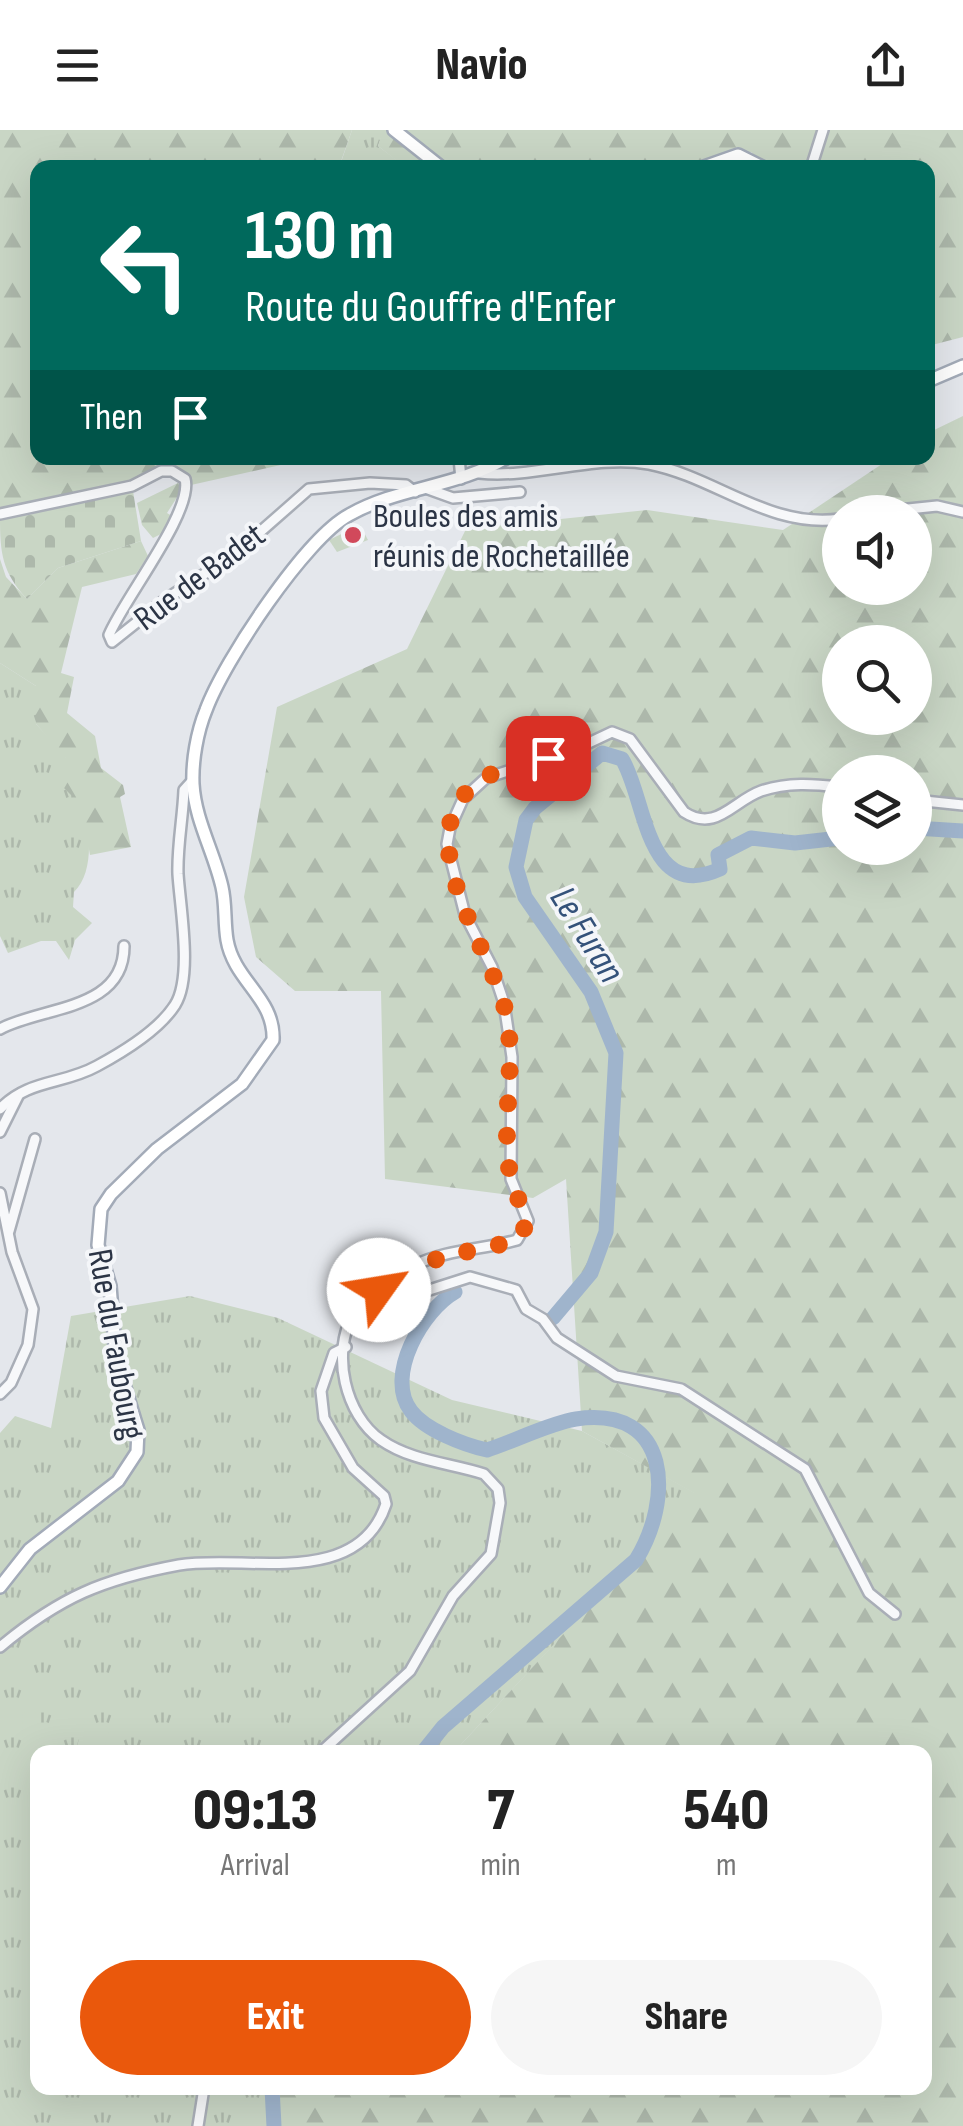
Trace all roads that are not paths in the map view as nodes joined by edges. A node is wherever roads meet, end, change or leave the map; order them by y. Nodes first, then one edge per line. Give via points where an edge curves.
1 (394, 130) edge
2 (822, 130) edge
3 (432, 160) edge
4 (724, 160) edge
5 (748, 160) edge
6 (813, 160) edge
7 (963, 366) edge
8 (935, 378) edge
9 (460, 465) edge
10 (490, 465) edge
11 (475, 472) junction
12 (460, 478) junction
13 (421, 490) junction
14 (520, 492) dead end
15 (932, 507) edge
16 (963, 512) edge
17 (0, 514) edge
18 (822, 521) edge
19 (193, 780) junction
20 (822, 786) edge
21 (932, 802) edge
22 (963, 805) edge
23 (124, 946) dead end
24 (0, 1030) edge
25 (22, 1090) junction
26 (0, 1109) edge
27 (0, 1132) edge
28 (35, 1139) dead end
29 (0, 1193) edge
30 (8, 1234) junction
31 (348, 1327) junction
32 (346, 1347) junction
33 (0, 1394) edge
34 (0, 1587) edge
35 (895, 1614) dead end
36 (0, 1647) edge
37 (329, 1745) edge
38 (203, 2095) edge
39 (198, 2126) edge

1 - 3 main road
2 - 6 street
4 - 5 main road
7 - 8 main road
9 - 12 street
10 - 11 main road, Rue du Faubourg
11 - 12 main road, Rue du Faubourg
11 - 18 street via 652,465 780,516
12 - 13 main road, Rue du Faubourg
13 - 14 street via 452,498
13 - 17 street, Rue de Badet via 370,482 308,489 235,554 112,642 120,611 184,499 185,479 161,471 132,486
13 - 19 main road, Rue du Faubourg via 352,512 302,558 206,707
15 - 16 street
19 - 25 street via 184,790 178,870 178,1001 150,1030 87,1072
19 - 34 main road, Rue du Faubourg via 223,889 230,957 268,1006 273,1040 242,1084 158,1149 101,1209 98,1245 110,1286 116,1359 138,1430 137,1452 118,1481 30,1548
20 - 31 street via 758,792 718,817 694,818 630,739 612,732 576,750 500,770 473,787 456,812 447,844 465,916 504,1003 512,1058 511,1179 528,1222 517,1240 449,1252 411,1267 356,1309
21 - 22 street
23 - 24 street via 120,974 92,998
25 - 26 street
25 - 27 street
28 - 30 street
29 - 30 street
30 - 33 street via 33,1309 28,1345 12,1384
31 - 32 street
31 - 35 street via 373,1308 470,1277 516,1290 557,1338 616,1376 681,1388 805,1469 869,1593
32 - 36 street via 334,1353 320,1391 324,1418 353,1468 384,1496 376,1527 360,1543 321,1559 184,1564 130,1576 66,1598
32 - 37 street via 344,1372 360,1421 404,1452 484,1474 498,1489 500,1503 492,1554 453,1596 410,1671
38 - 39 street

